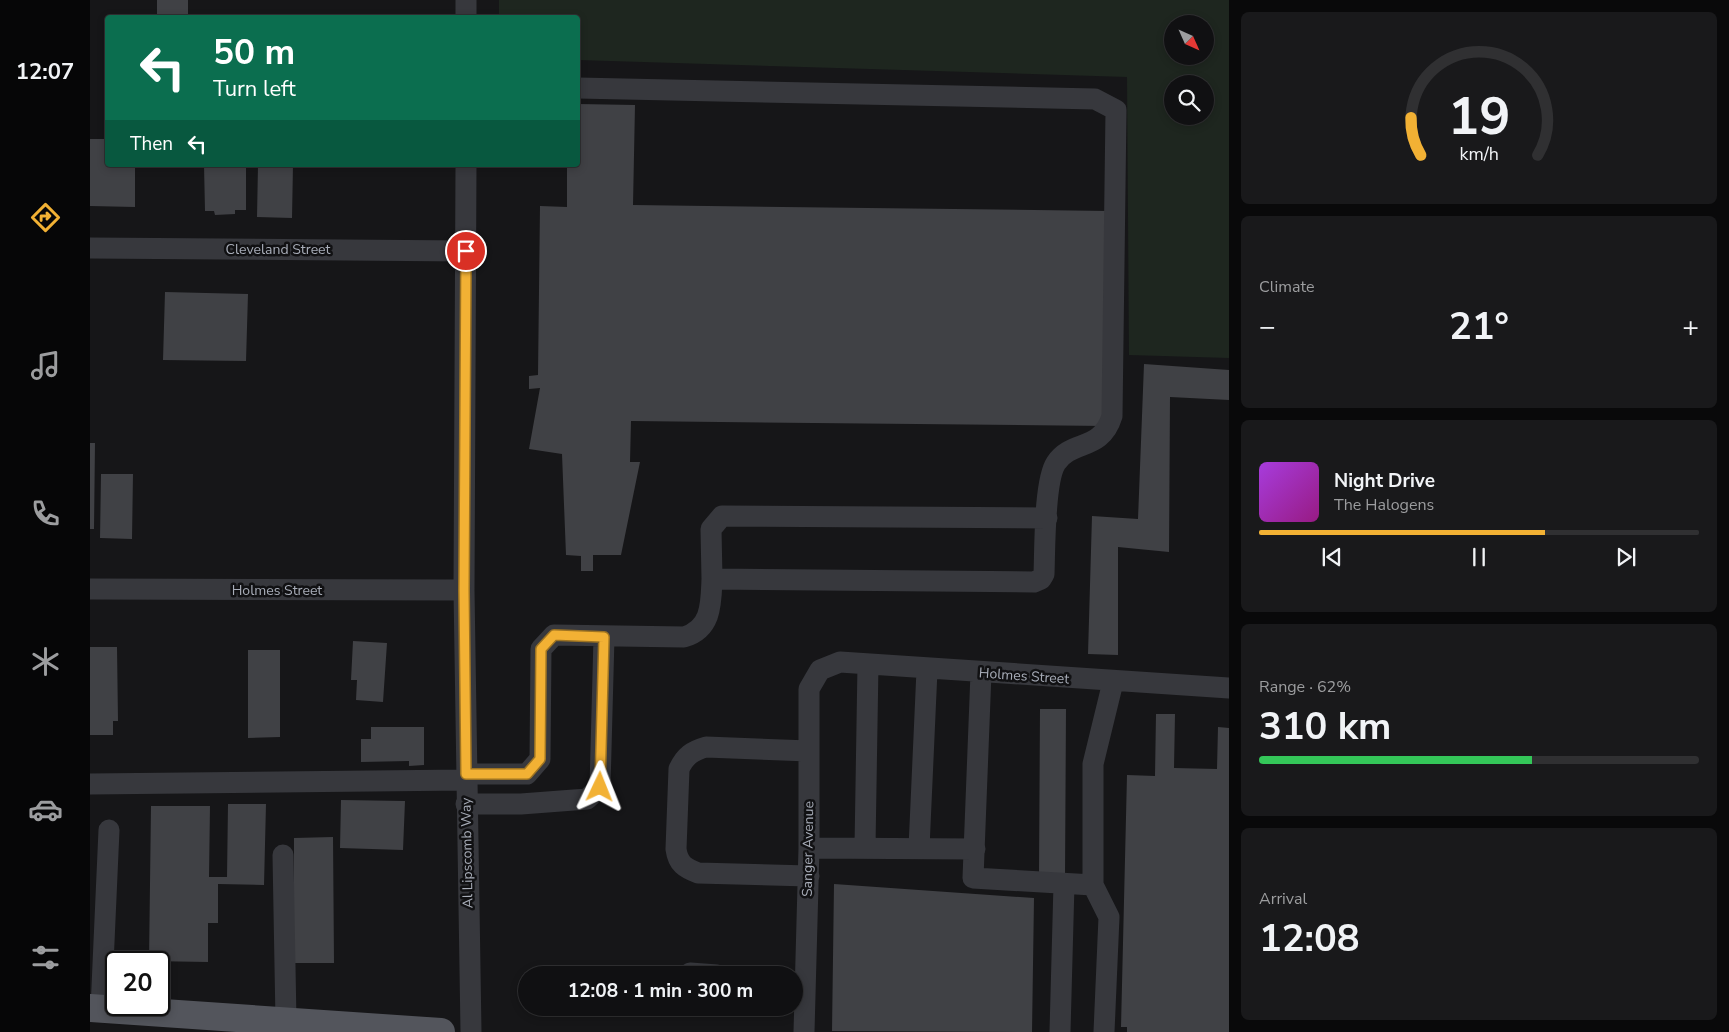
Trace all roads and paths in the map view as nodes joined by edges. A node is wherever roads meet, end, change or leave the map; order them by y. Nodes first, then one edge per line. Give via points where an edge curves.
1 (466, 0) edge
2 (466, 15) edge
3 (580, 88) edge
4 (466, 167) edge
5 (90, 248) edge
6 (466, 251) junction
7 (1047, 518) junction
8 (712, 579) junction
9 (90, 589) edge
10 (464, 590) junction
11 (604, 637) junction
12 (868, 664) junction
13 (820, 670) joint
14 (927, 670) junction
15 (981, 673) junction
16 (1113, 682) junction
17 (1229, 688) edge
18 (809, 751) junction
19 (466, 777) junction
20 (90, 784) edge
21 (466, 804) junction
22 (109, 830) dead end
23 (865, 847) junction
24 (809, 848) junction
25 (919, 848) junction
26 (974, 850) junction
27 (284, 855) dead end
28 (809, 876) junction
29 (1064, 884) junction
30 (1093, 885) junction
31 (801, 966) edge
32 (95, 1009) edge
33 (803, 1016) edge
34 (286, 1021) junction
35 (441, 1032) edge
36 (471, 1032) edge
37 (804, 1032) edge
38 (1060, 1032) edge
39 (1104, 1032) edge

1 - 2 street
3 - 7 street via 1095,99 1116,110 1112,416 1108,429 1098,439 1063,455 1056,463 1051,473
4 - 6 street, Al Lipscomb Way
5 - 6 street, Cleveland Street
6 - 10 street, Al Lipscomb Way
7 - 8 street via 1044,574 1034,582
7 - 8 street via 722,516 711,529
8 - 11 street via 710,612 701,629 693,635 684,638
9 - 10 street, Holmes Street
10 - 19 street, Al Lipscomb Way
11 - 19 street via 554,635 541,649 540,759 527,774
11 - 21 street via 600,787 587,800
12 - 13 street, Holmes Street via 840,662
12 - 14 street, Holmes Street
12 - 23 street
13 - 18 street, Sanger Avenue via 809,689
14 - 15 street, Holmes Street
14 - 25 street
15 - 16 street, Holmes Street
15 - 26 street
16 - 17 street, Holmes Street
16 - 30 street via 1093,764
18 - 24 street, Sanger Avenue
18 - 28 street via 706,747 692,752 679,769 676,849 677,859 684,867 698,873
19 - 20 street
19 - 21 street, Al Lipscomb Way
21 - 36 street, Al Lipscomb Way
22 - 32 street
23 - 24 street
23 - 25 street
24 - 28 street, Sanger Avenue
25 - 26 street
26 - 29 street via 974,878
27 - 34 street
28 - 31 street, Sanger Avenue
29 - 30 street
29 - 38 street
30 - 39 street via 1109,917
32 - 34 main road
33 - 37 street, Sanger Avenue
34 - 35 main road

